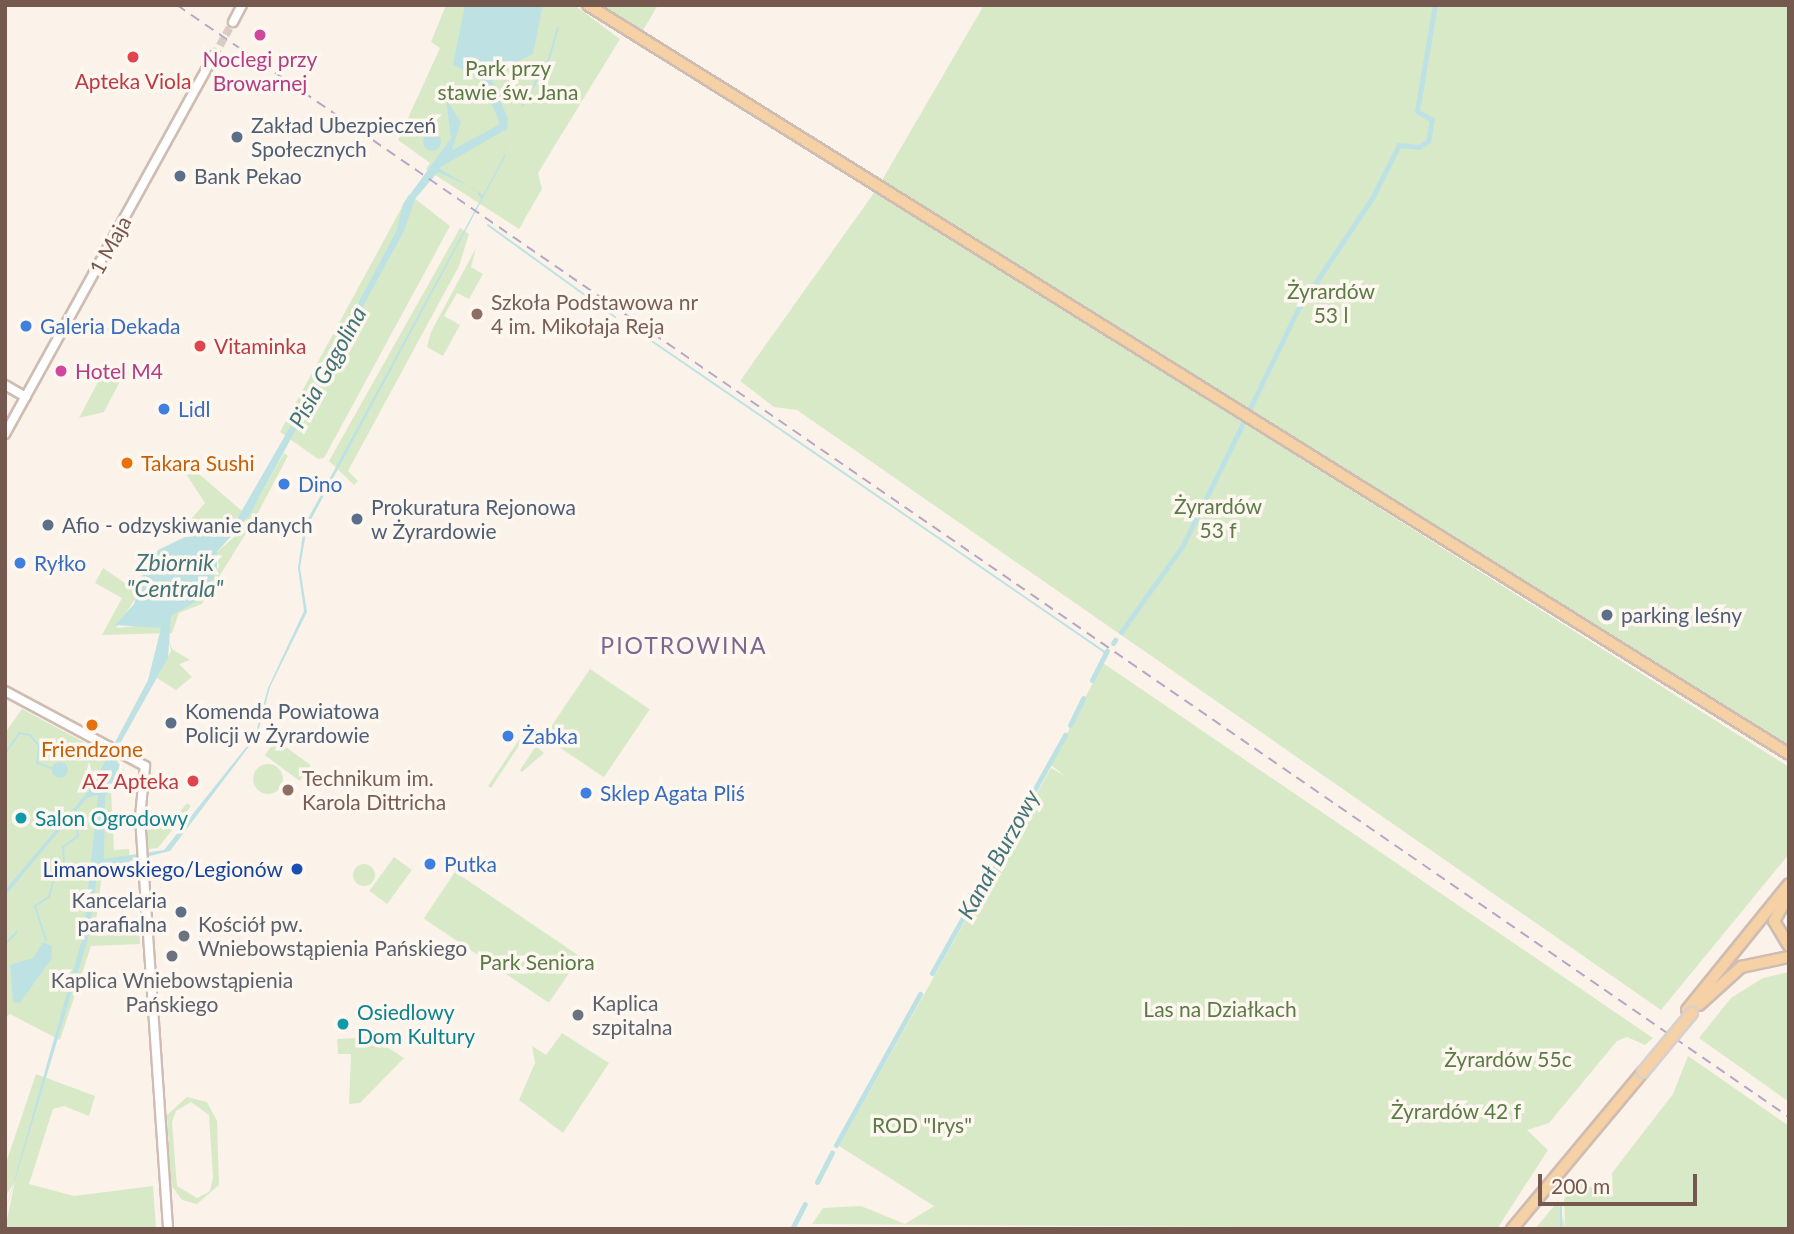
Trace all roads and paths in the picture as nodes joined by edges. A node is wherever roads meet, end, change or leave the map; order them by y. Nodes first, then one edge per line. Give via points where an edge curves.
1 (242, 5) edge
2 (588, 5) edge
3 (233, 22) tunnel mouth
4 (214, 56) tunnel mouth
5 (5, 386) edge
6 (26, 397) junction
7 (5, 434) edge
8 (5, 691) edge
9 (1788, 754) edge
10 (1789, 884) edge
11 (1789, 894) edge
12 (1789, 946) edge
13 (1789, 957) edge
14 (1689, 1012) junction
15 (168, 1229) edge
16 (1512, 1229) edge

1 - 3 street
2 - 9 main road
4 - 6 street, 1 Maja
5 - 6 street
6 - 7 street, 1 Maja
8 - 15 street via 145,766 139,781 142,850
10 - 14 main road
11 - 12 main road via 1774,921
11 - 14 main road
13 - 14 main road via 1732,972
14 - 16 main road, bridge

